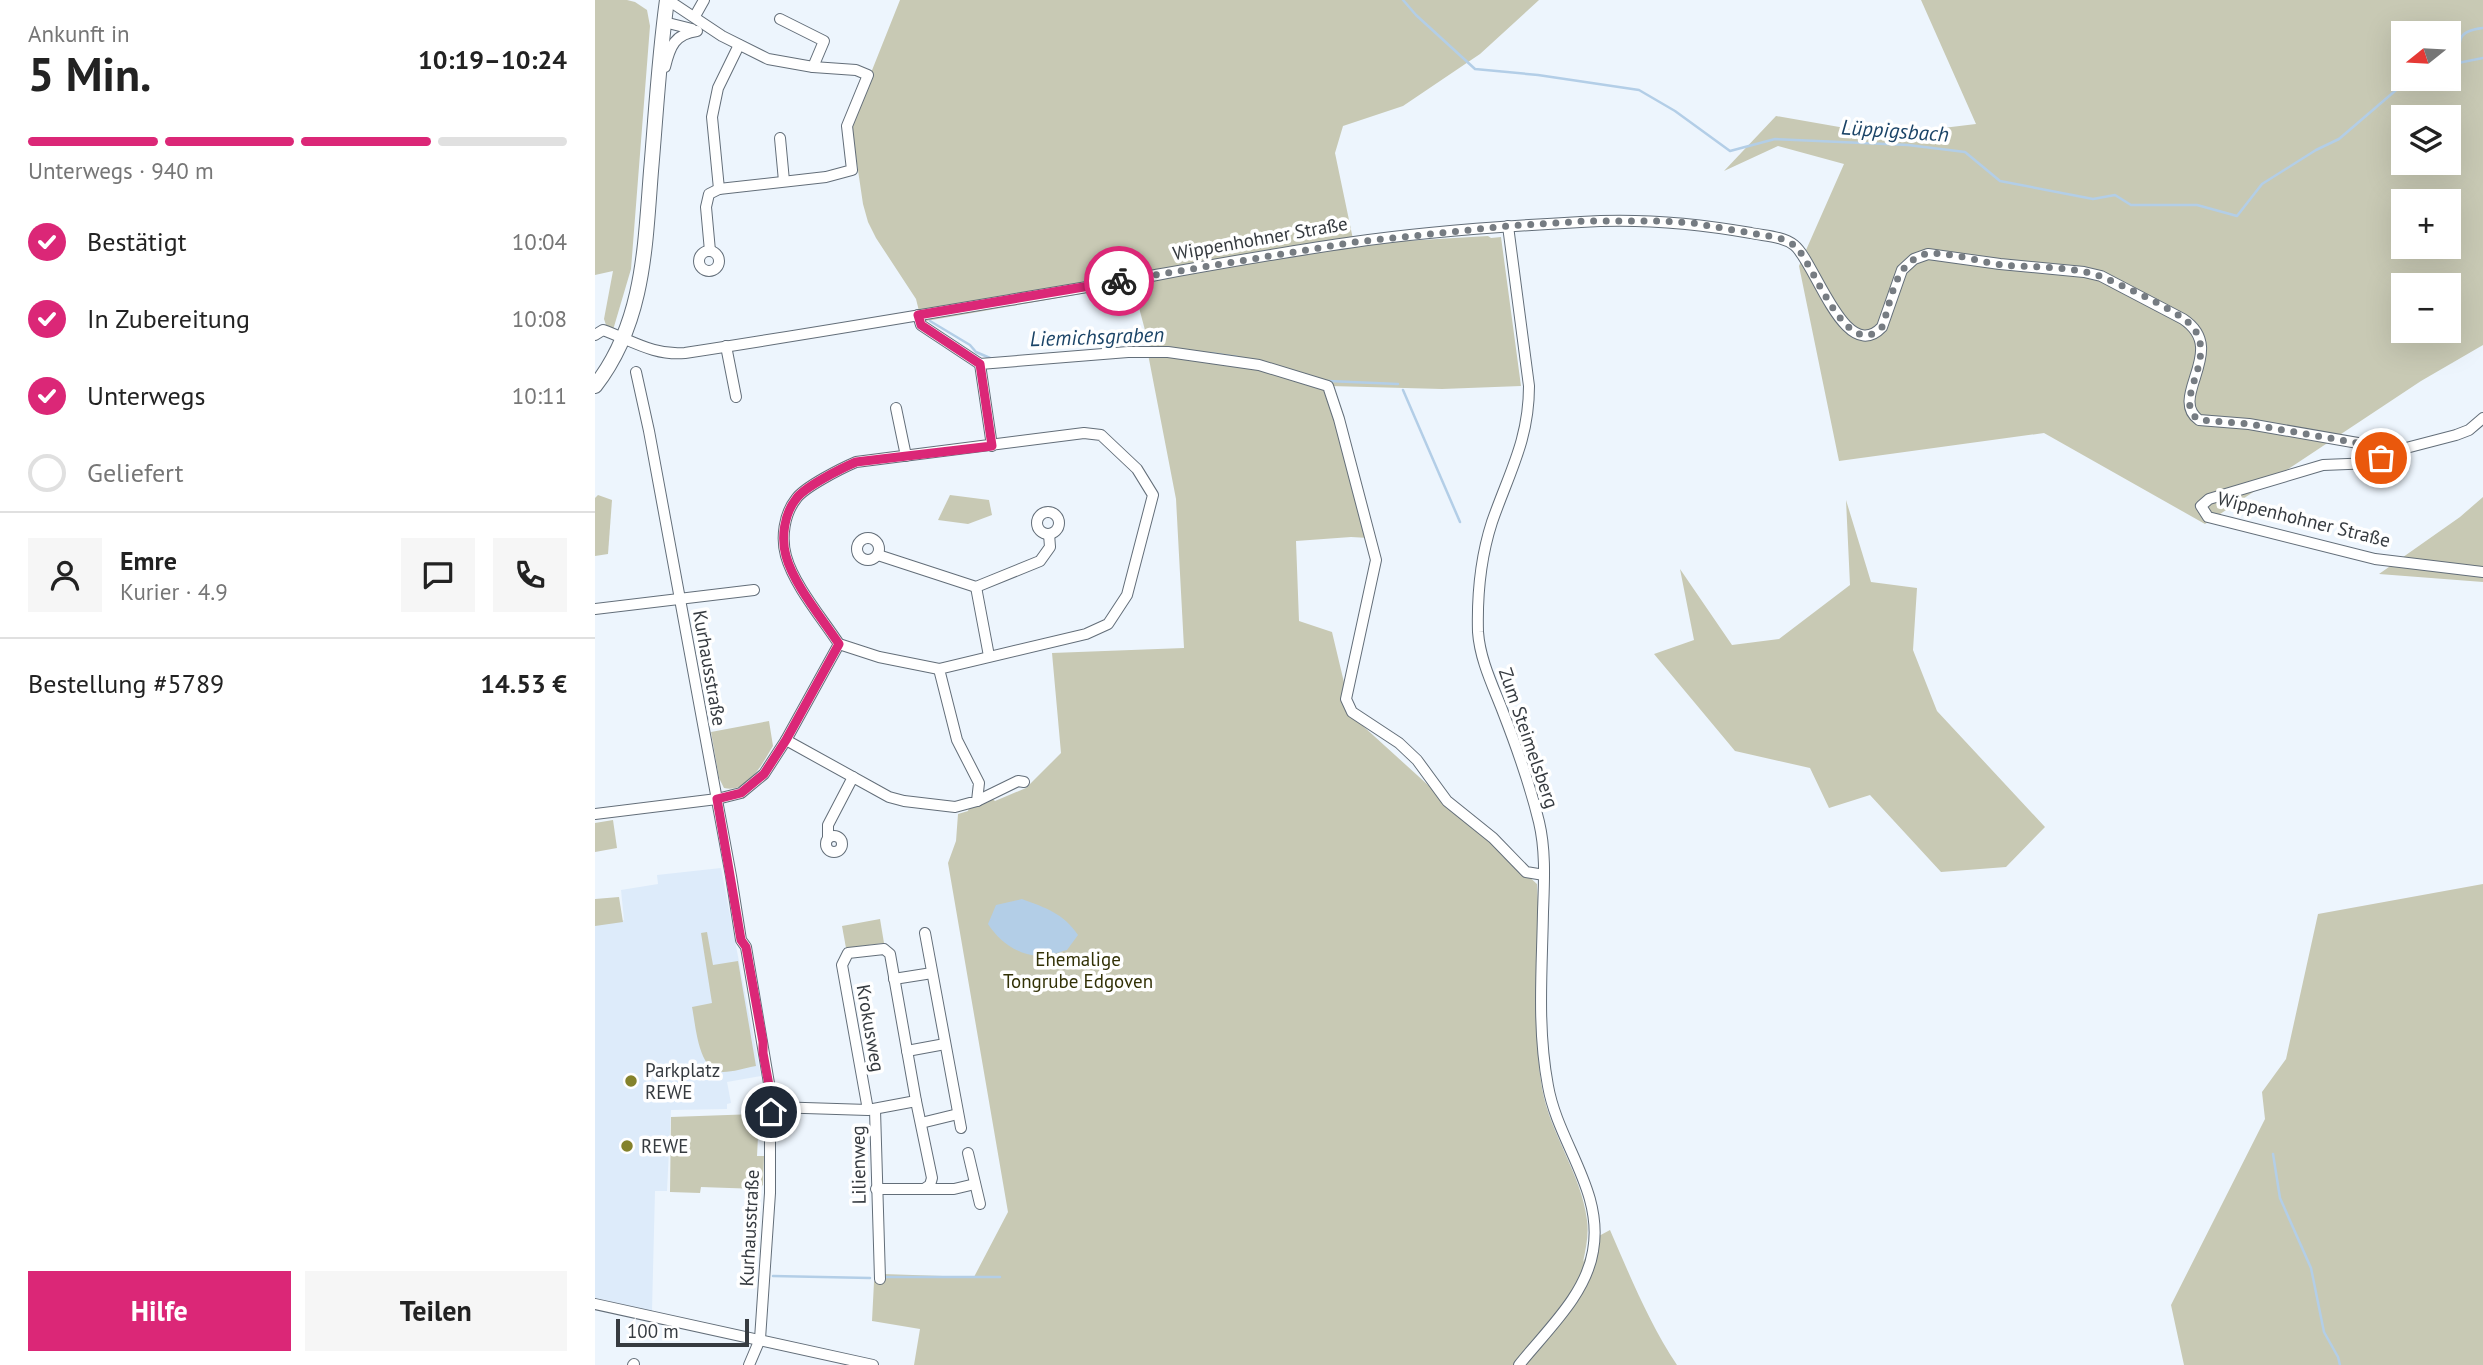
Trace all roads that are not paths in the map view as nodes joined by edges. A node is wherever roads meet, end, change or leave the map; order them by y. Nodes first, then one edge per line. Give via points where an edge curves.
1 (668, 0) edge
2 (704, 0) edge
3 (695, 16) junction
4 (780, 19) dead end
5 (664, 22) junction
6 (697, 31) junction
7 (722, 36) junction
8 (739, 45) junction
9 (813, 67) junction
10 (656, 104) junction
11 (780, 138) dead end
12 (784, 181) junction
13 (719, 189) junction
14 (1508, 226) junction
15 (710, 251) dead end
16 (918, 315) junction
17 (595, 335) edge
18 (624, 340) junction
19 (726, 346) junction
20 (980, 364) junction
21 (636, 372) dead end
22 (595, 386) edge
23 (736, 397) dead end
24 (896, 408) dead end
25 (2483, 418) edge
26 (992, 446) junction
27 (2382, 454) junction
28 (906, 456) junction
29 (1049, 534) dead end
30 (878, 555) dead end
31 (2483, 572) edge
32 (976, 587) junction
33 (754, 590) dead end
34 (679, 597) junction
35 (595, 609) edge
36 (839, 644) junction
37 (989, 656) junction
38 (939, 669) junction
39 (786, 740) junction
40 (853, 777) junction
41 (1024, 782) dead end
42 (717, 799) junction
43 (977, 801) junction
44 (595, 814) edge
45 (836, 854) dead end
46 (1544, 875) junction
47 (925, 933) dead end
48 (932, 973) junction
49 (894, 979) junction
50 (944, 1044) junction
51 (907, 1051) junction
52 (916, 1101) junction
53 (773, 1107) junction
54 (871, 1110) junction
55 (958, 1114) junction
56 (921, 1123) junction
57 (961, 1128) dead end
58 (968, 1153) dead end
59 (975, 1184) junction
60 (876, 1189) junction
61 (924, 1189) junction
62 (980, 1204) dead end
63 (879, 1276) dead end
64 (595, 1304) edge
65 (760, 1339) junction
66 (749, 1365) edge
67 (873, 1365) edge
68 (1519, 1365) edge

1 - 3 street
1 - 5 main road
2 - 3 street
3 - 7 street
4 - 9 street via 824,41
5 - 6 street
5 - 10 main road
6 - 7 street
6 - 10 street via 678,37 668,53
7 - 8 street
8 - 9 street via 768,59
8 - 13 street via 718,88 712,117
9 - 12 street via 868,75 847,126 852,170
10 - 18 main road via 641,278
11 - 12 street
12 - 13 street
13 - 15 street via 709,194 706,207
14 - 16 street, Wippenhohner Straße via 1355,242
14 - 27 street, Wippenhohner Straße via 1659,221 1781,239 1800,250 1842,321 1866,337 1882,327 1902,270 1928,254 2092,274 2130,290 2193,328 2201,346 2201,362 2188,399 2199,420 2375,446
14 - 46 street, Zum Steimelsberg via 1529,406 1515,465 1482,562 1478,633 1484,663 1540,825
16 - 19 street, Wippenhohner Straße
16 - 20 street via 921,325
17 - 18 street, Wippenhohner Straße via 603,330
18 - 19 street, Wippenhohner Straße via 676,354
18 - 22 main road
19 - 23 street
20 - 26 street
20 - 46 street via 1168,352 1259,365 1328,386 1376,560 1346,699 1352,712 1417,760 1447,801 1526,872
21 - 34 street, Kurhausstraße
24 - 28 street
25 - 27 street via 2456,435
26 - 28 street
26 - 37 street via 1084,433 1101,435 1137,469 1153,495 1127,595 1108,624 1086,634
27 - 31 street, Wippenhohner Straße via 2373,463 2323,465 2209,499 2202,509 2212,519 2375,559
28 - 36 street via 856,462 839,469 796,498 783,527 786,556
29 - 32 street via 1050,547 1040,561
30 - 32 street
32 - 37 street
33 - 34 street, Kurhausstraße
34 - 35 street
34 - 42 street, Kurhausstraße
36 - 38 street
36 - 39 street
37 - 38 street
38 - 43 street via 957,740 979,783
39 - 40 street
39 - 42 street via 764,774 741,793
40 - 43 street via 904,801 955,807
40 - 45 street via 828,825 828,838 836,835 842,841
41 - 43 street
42 - 44 street
42 - 53 street, Kurhausstraße
46 - 68 street, Zum Steimelsberg via 1543,1053 1554,1109 1589,1193 1596,1232 1587,1275
47 - 48 street
48 - 49 street
48 - 50 street
49 - 51 street
49 - 54 street, Krokusweg via 890,954 884,949 848,953 842,965
50 - 51 street
50 - 55 street
51 - 52 street
52 - 54 street
52 - 56 street
53 - 54 street, Lilienweg
53 - 65 street, Kurhausstraße
54 - 60 street, Lilienweg
55 - 56 street
55 - 57 street
56 - 61 street via 932,1178
58 - 59 street
59 - 61 street
59 - 62 street
60 - 61 street
60 - 63 street, Lilienweg
64 - 65 street
65 - 66 street, Kurhausstraße
65 - 67 street

